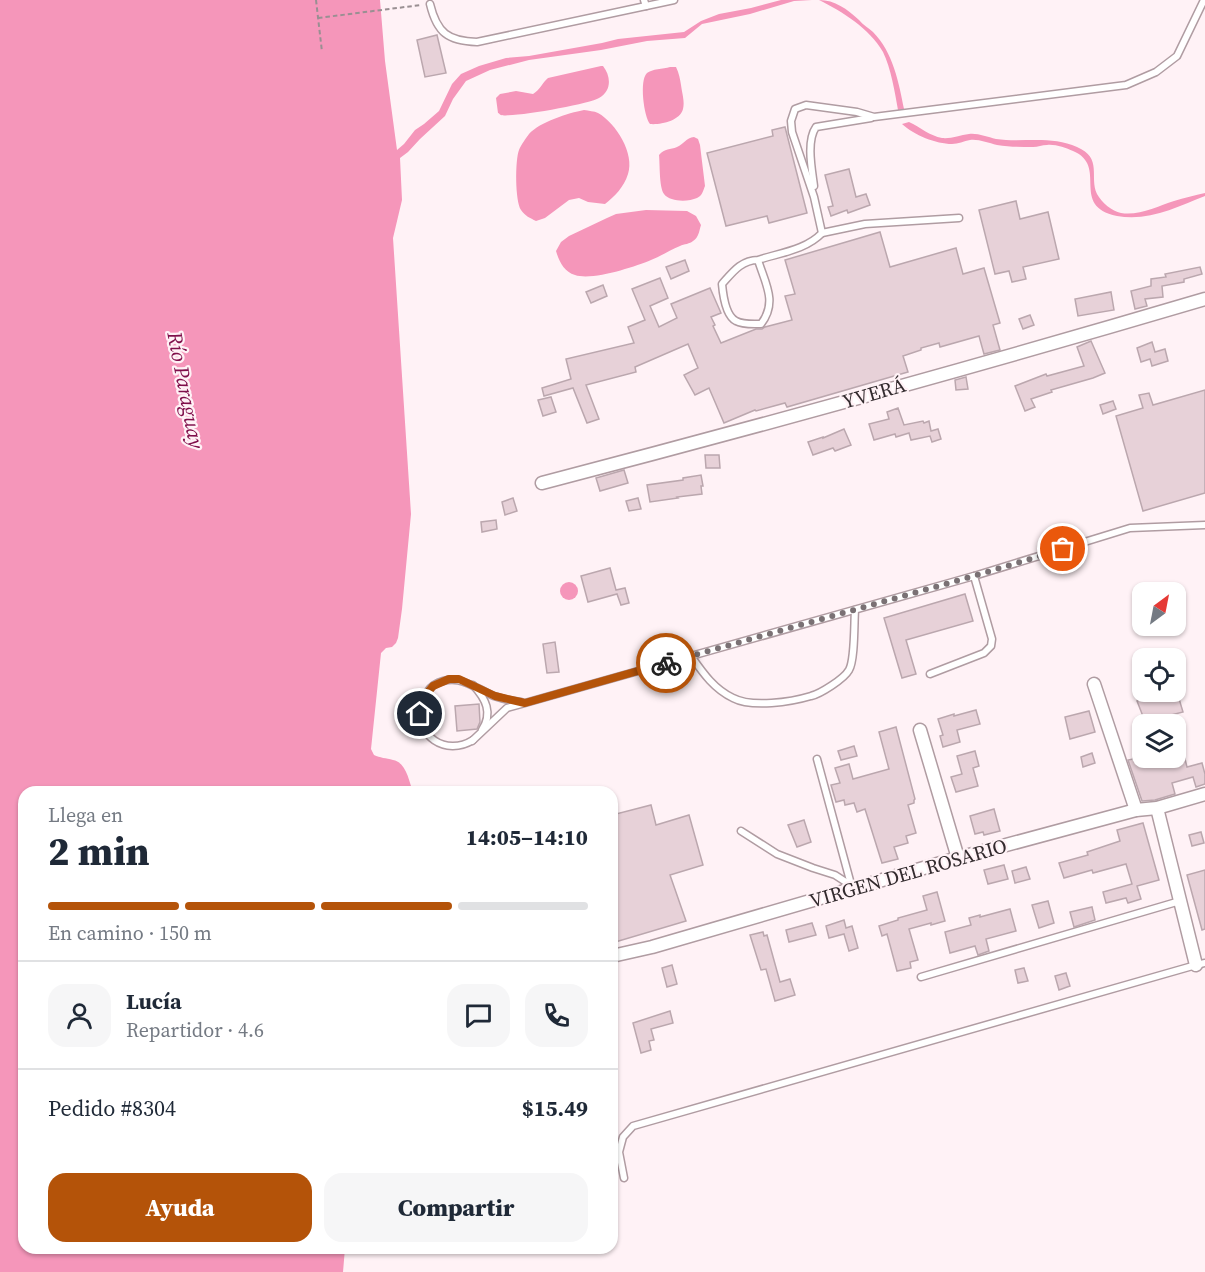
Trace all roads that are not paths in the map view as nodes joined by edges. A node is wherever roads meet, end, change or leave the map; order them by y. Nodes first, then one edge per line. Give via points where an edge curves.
1 (674, 0) edge
2 (1204, 0) edge
3 (645, 3) edge
4 (430, 4) road end
5 (874, 117) junction
6 (814, 197) junction
7 (959, 218) dead end
8 (822, 234) junction
9 (758, 260) junction
10 (1205, 299) edge
11 (542, 483) dead end
12 (1205, 525) edge
13 (974, 576) junction
14 (855, 610) junction
15 (691, 656) junction
16 (930, 674) dead end
17 (1094, 684) dead end
18 (473, 685) junction
19 (525, 703) junction
20 (920, 730) dead end
21 (472, 741) junction
22 (817, 759) dead end
23 (1205, 794) edge
24 (1157, 808) junction
25 (1136, 810) junction
26 (741, 831) dead end
27 (958, 858) junction
28 (852, 887) junction
29 (1180, 901) junction
30 (618, 955) edge
31 (1200, 964) edge
32 (921, 977) dead end
33 (624, 1178) dead end

1 - 3 lane
2 - 5 lane via 1177,56 1156,72 1126,85
3 - 4 lane via 477,42 459,41 440,30
5 - 6 lane via 816,127 811,147
5 - 6 lane via 806,105 795,109 790,121 792,132
6 - 8 lane
7 - 8 lane via 865,224
8 - 9 lane via 805,246
9 - 9 lane via 739,266 722,284 731,316 746,324 761,324 768,315 770,293
10 - 11 street, YVERÁ
12 - 13 lane via 1130,528
13 - 14 lane
13 - 16 lane via 991,646 984,653
14 - 15 lane
14 - 15 lane via 849,670 813,696 753,704 735,700 708,679
15 - 19 lane
17 - 25 street
18 - 19 lane via 495,696
18 - 21 lane via 483,695 488,710 484,729
18 - 21 lane via 449,679 433,686 424,697 420,714 426,733 435,741 450,747
19 - 21 lane via 507,708
20 - 27 street
22 - 28 lane
23 - 24 street, VIRGEN DEL ROSARIO
24 - 25 street, VIRGEN DEL ROSARIO
24 - 29 street
25 - 27 street, VIRGEN DEL ROSARIO
26 - 28 lane via 777,854 835,875
27 - 28 street, VIRGEN DEL ROSARIO
28 - 30 street, VIRGEN DEL ROSARIO
29 - 31 street
29 - 32 lane
31 - 33 lane via 633,1126 623,1137 619,1152

